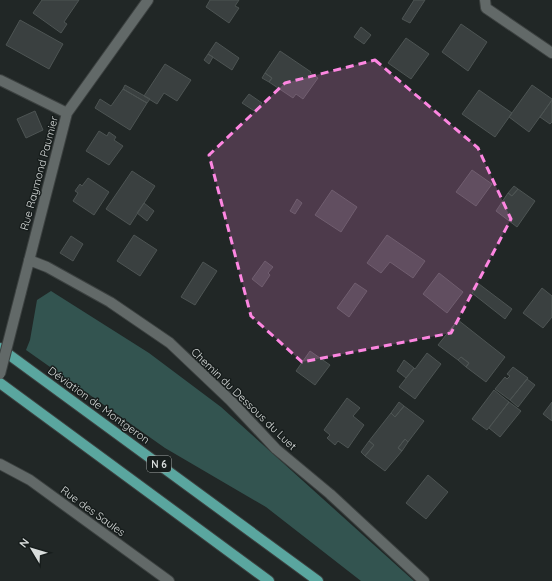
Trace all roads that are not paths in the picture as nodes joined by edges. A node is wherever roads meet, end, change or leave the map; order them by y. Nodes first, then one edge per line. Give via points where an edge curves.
1 (148, 0) edge
2 (485, 0) edge
3 (552, 53) edge
4 (0, 80) edge
5 (68, 113) junction
6 (29, 260) junction
7 (0, 348) edge
8 (0, 374) edge
9 (0, 383) edge
10 (0, 464) edge
11 (168, 581) edge
12 (269, 581) edge
13 (318, 581) edge
14 (424, 581) edge

1 - 5 street, Rue Raymond Paumier
2 - 3 street via 486,8
4 - 5 street
5 - 6 street, Rue Raymond Paumier
6 - 8 street, Rue Raymond Paumier, bridge
6 - 14 street, Chemin du Dessous du Luet via 47,267 110,302 170,343 230,400 276,449 330,494
7 - 13 main road, Déviation de Montgeron / N 6
9 - 12 main road, N 6
10 - 11 street, Rue des Saules via 30,480

